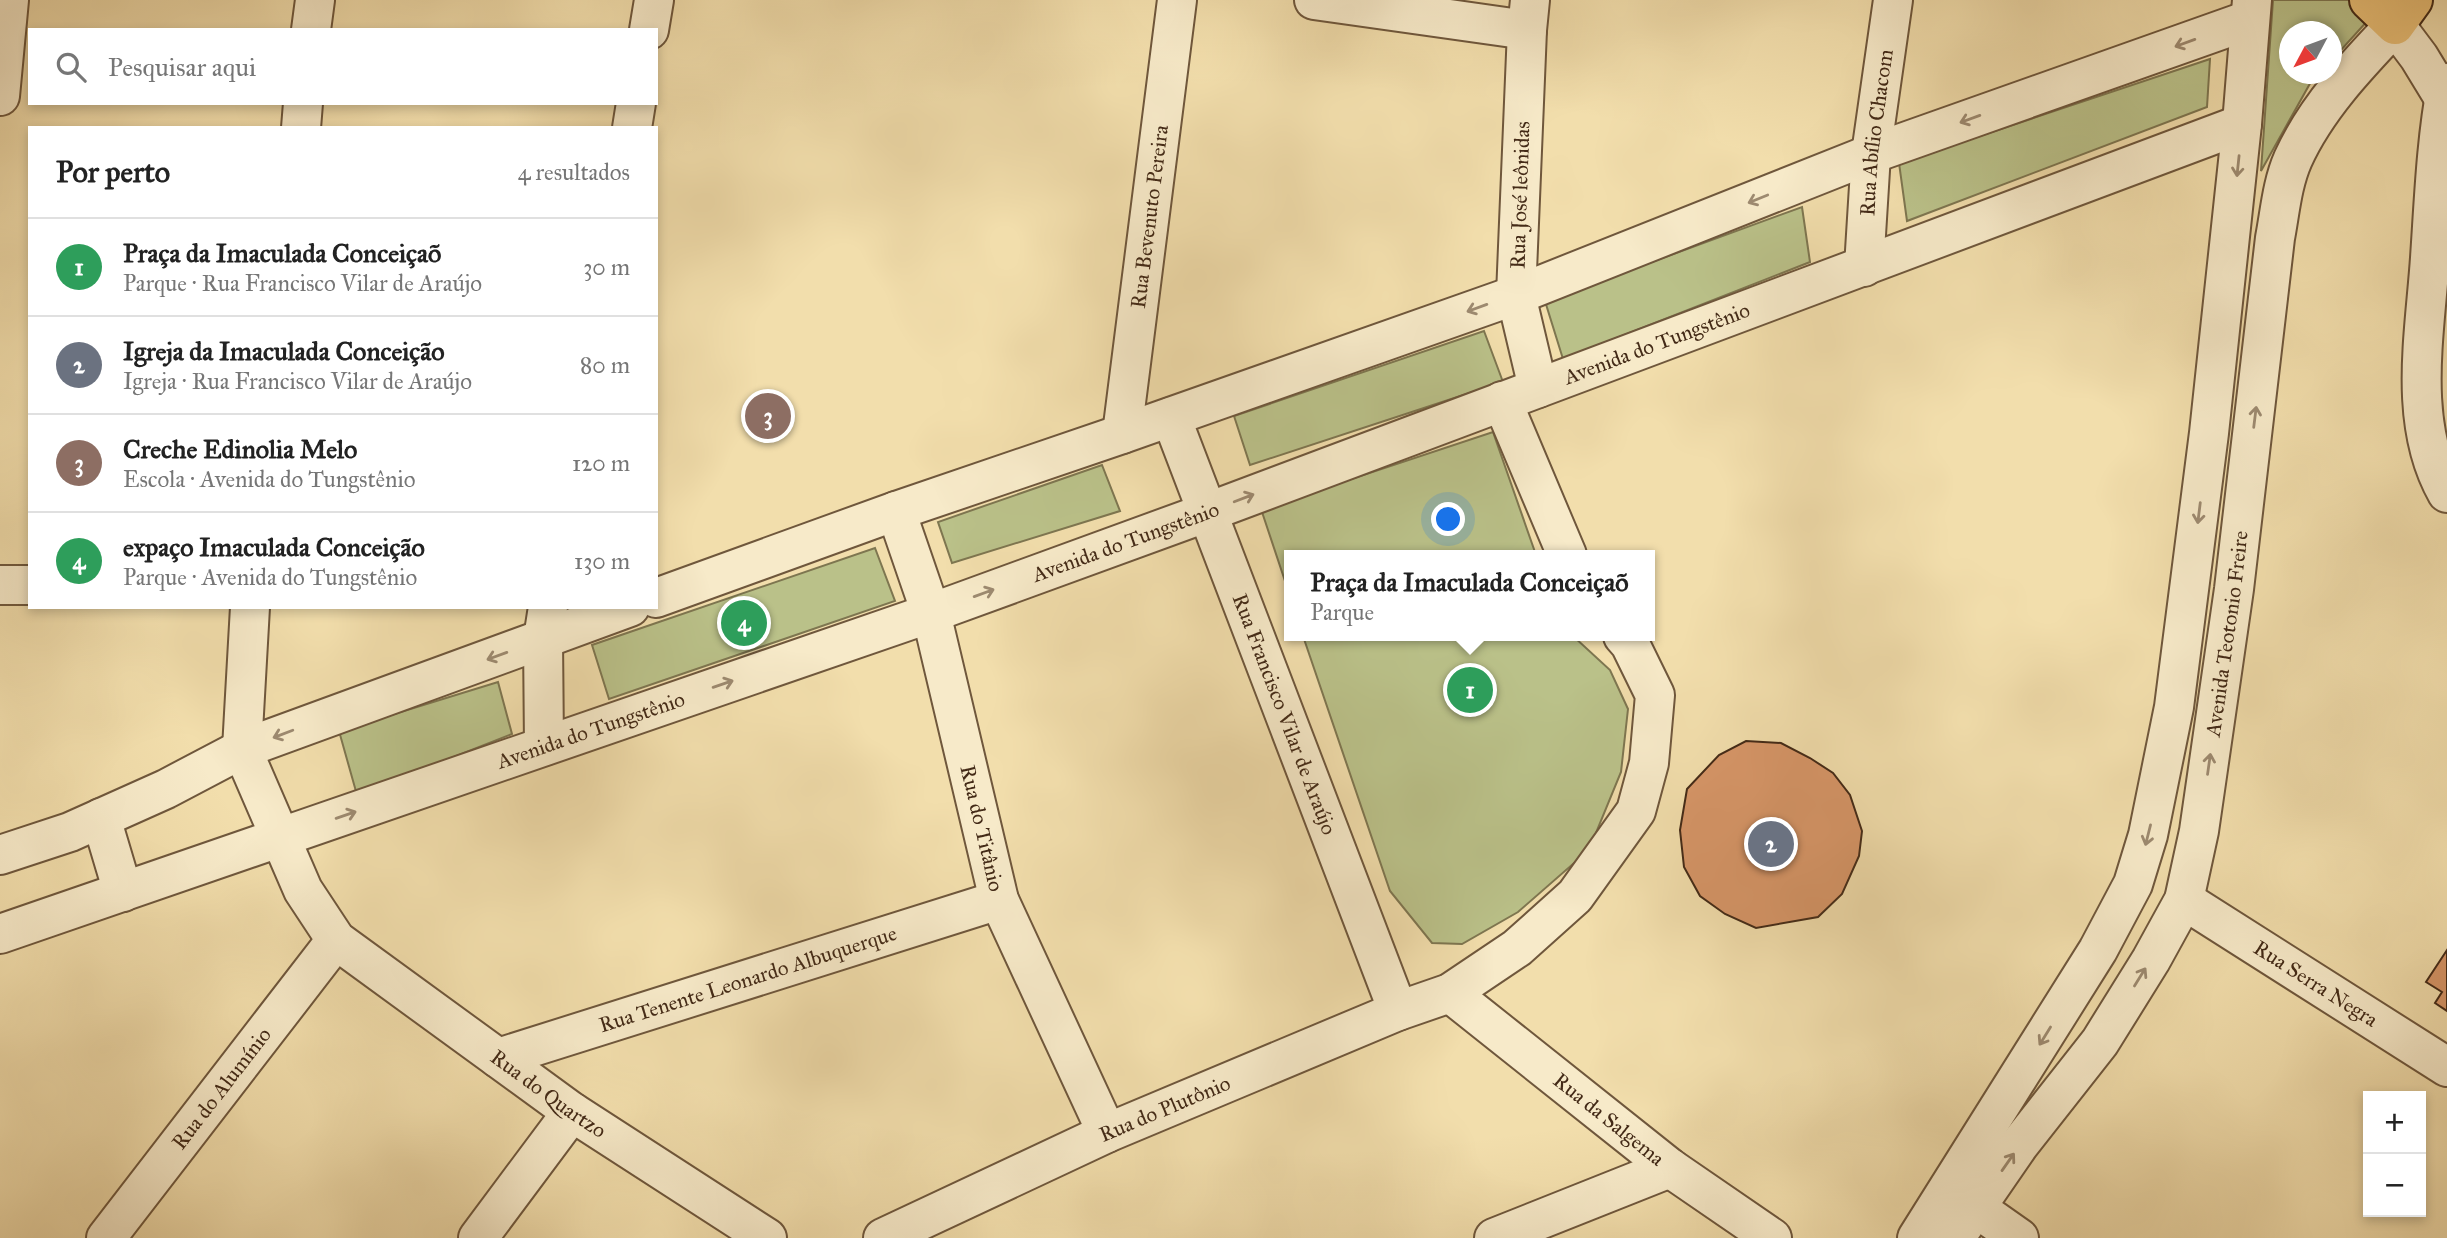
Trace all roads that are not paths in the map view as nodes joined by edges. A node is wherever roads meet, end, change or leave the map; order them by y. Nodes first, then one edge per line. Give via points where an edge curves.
1 (9, 0) edge
2 (314, 0) edge
3 (654, 0) edge
4 (1177, 0) edge
5 (1314, 0) edge
6 (1893, 0) edge
7 (2392, 8) edge
8 (2250, 10) edge
9 (1528, 15) edge
10 (311, 28) edge
11 (649, 28) edge
12 (2446, 90) edge
13 (0, 96) edge
14 (303, 105) edge
15 (636, 105) edge
16 (2242, 124) junction
17 (301, 126) edge
18 (632, 126) edge
19 (2442, 141) edge
20 (1871, 154) junction
21 (1864, 267) junction
22 (1516, 295) junction
23 (1538, 388) junction
24 (1502, 401) junction
25 (1171, 417) junction
26 (1122, 434) junction
27 (2205, 466) junction
28 (2248, 473) junction
29 (2447, 494) edge
30 (896, 510) junction
31 (1208, 512) junction
32 (1565, 550) edge
33 (0, 585) edge
34 (28, 585) edge
35 (658, 597) edge
36 (250, 609) edge
37 (619, 609) edge
38 (931, 612) junction
39 (545, 623) edge
40 (1627, 641) edge
41 (544, 746) junction
42 (242, 749) junction
43 (100, 818) junction
44 (282, 838) junction
45 (0, 855) edge
46 (123, 892) junction
47 (999, 900) junction
48 (2184, 900) junction
49 (0, 934) edge
50 (336, 940) junction
51 (1450, 992) junction
52 (1398, 1011) junction
53 (498, 1058) junction
54 (2447, 1067) edge
55 (572, 1112) junction
56 (1107, 1133) junction
57 (1670, 1168) junction
58 (1959, 1211) edge
59 (106, 1238) edge
60 (478, 1238) edge
61 (767, 1238) edge
62 (883, 1238) edge
63 (1494, 1238) edge
64 (1772, 1238) edge
65 (1917, 1238) edge
66 (2019, 1238) edge

1 - 13 street
2 - 10 street
3 - 11 street
4 - 26 street, Rua Bevenuto Pereira
5 - 9 street
6 - 20 street, Rua Abílio Chacom
7 - 12 street via 2413,48
28 -> 7 street, Avenida Teotonio Freire via 2282,195 2309,130
8 - 16 street, Avenida Teotonio Freire
8 -> 20 street
9 - 22 street, Rua José leônidas
12 - 19 street
14 - 17 street
15 - 18 street
16 - 21 street, Avenida do Tungstênio
16 -> 27 street, Avenida Teotonio Freire
19 - 29 street via 2421,384 2425,430
20 - 21 street, Rua Abílio Chacom
20 -> 22 street
21 - 23 street, Avenida do Tungstênio
22 - 23 street, Rua José leônidas
22 -> 25 street
23 - 24 street, Avenida do Tungstênio
31 -> 24 street, Avenida do Tungstênio
24 - 32 street
25 - 26 street
25 - 31 street, Rua Francisco Vilar de Araújo
26 - 30 street
27 - 28 street
27 -> 58 street, Avenida Teotonio Freire via 2174,706 2148,835 2133,884
48 -> 28 street, Avenida Teotonio Freire via 2199,831
30 - 35 street
30 - 38 street, Rua do Titânio
38 -> 31 street, Avenida do Tungstênio
31 - 52 street, Rua Francisco Vilar de Araújo
33 - 34 street
36 - 42 street
37 - 39 street
41 -> 38 street, Avenida do Tungstênio
38 - 47 street, Rua do Titânio
39 - 41 street
39 -> 42 street
40 - 51 street via 1655,695 1649,763 1636,811 1575,897 1517,948
44 -> 41 street, Avenida do Tungstênio
42 - 43 street
42 - 44 street
43 - 45 street
43 - 46 street
44 - 46 street, Avenida do Tungstênio
44 - 50 street via 303,890
46 - 49 street, Avenida do Tungstênio
47 - 53 street, Rua Tenente Leonardo Albuquerque
47 - 56 street, Rua do Titânio
48 - 54 street, Rua Serra Negra
58 -> 48 street, Avenida Teotonio Freire via 2019,1145 2100,1042
50 - 53 street, Rua do Quartzo
50 - 59 street, Rua do Alumínio
51 - 52 street, Rua do Plutônio
51 - 57 street, Rua da Salgema
52 - 56 street, Rua do Plutônio
53 - 55 street, Rua do Quartzo
55 - 60 street
55 - 61 street, Rua do Quartzo
56 - 62 street, Rua do Plutônio
57 - 63 street
57 - 64 street, Rua da Salgema
58 - 65 street, Avenida Teotonio Freire
58 - 66 street

